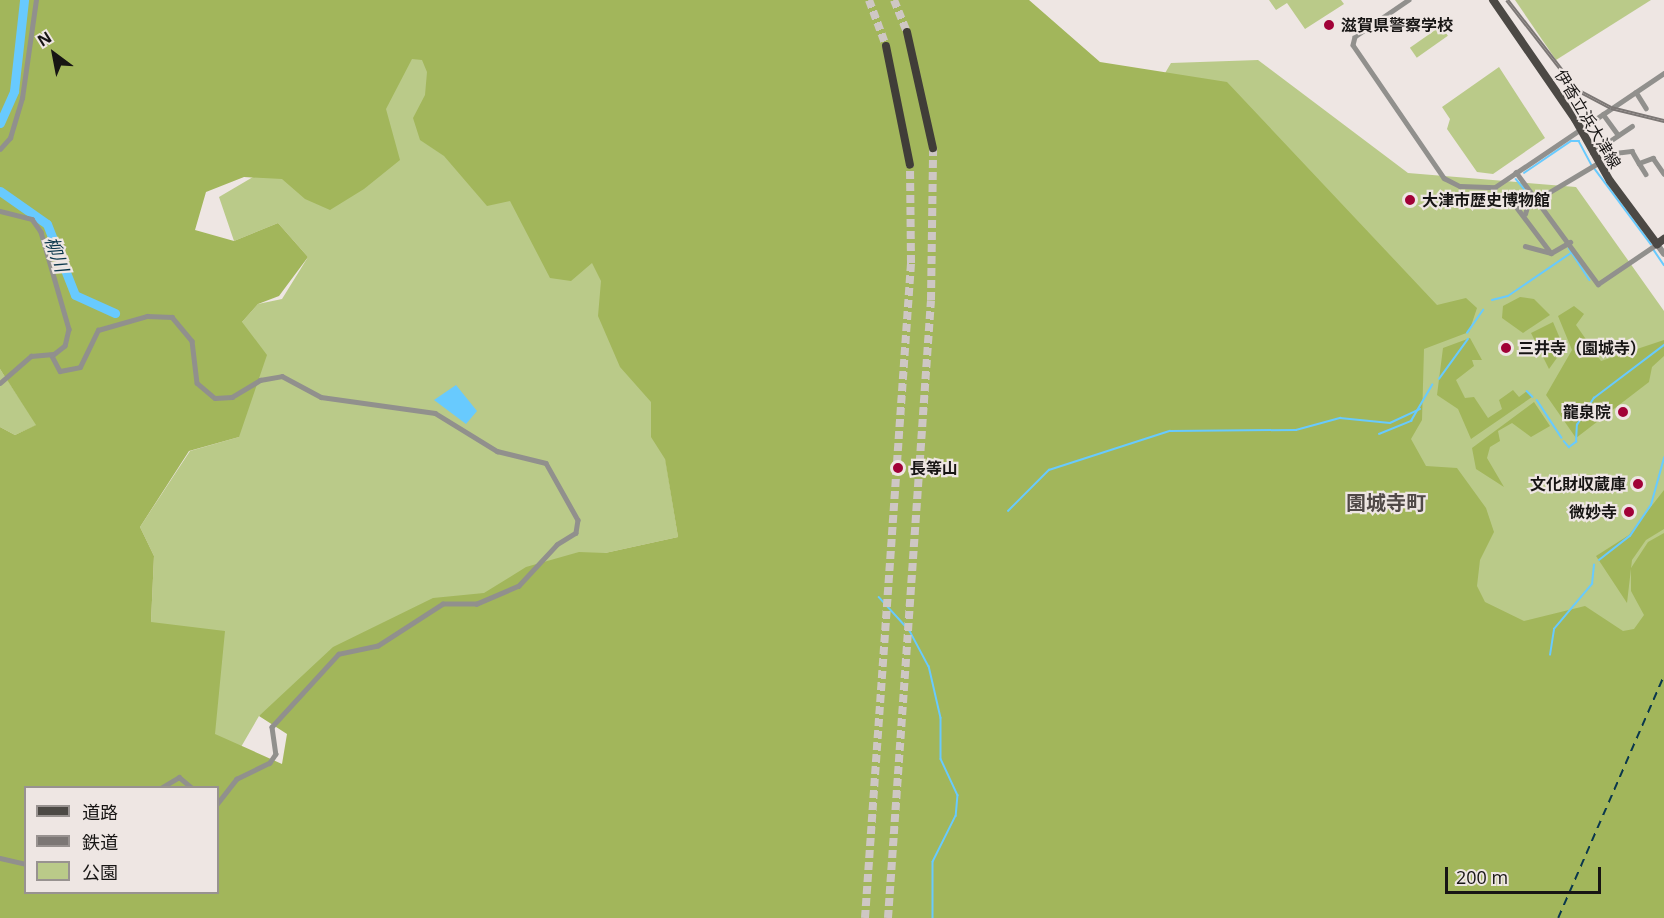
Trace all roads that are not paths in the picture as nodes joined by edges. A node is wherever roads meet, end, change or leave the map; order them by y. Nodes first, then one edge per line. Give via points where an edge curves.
1 (36, 0) edge
2 (1409, 0) edge
3 (1492, 0) edge
4 (908, 32) tunnel mouth
5 (886, 46) tunnel mouth
6 (1664, 73) edge
7 (1636, 92) junction
8 (1646, 108) dead end
9 (1603, 114) junction
10 (1632, 126) dead end
11 (1580, 129) junction
12 (1618, 135) junction
13 (933, 148) tunnel mouth
14 (0, 149) edge
15 (1592, 153) junction
16 (1639, 163) junction
17 (1594, 164) junction
18 (910, 165) tunnel mouth
19 (1516, 172) junction
20 (1646, 174) dead end
21 (1664, 174) edge
22 (1538, 199) junction
23 (0, 211) edge
24 (1525, 214) dead end
25 (1570, 242) junction
26 (1660, 242) edge
27 (1525, 246) dead end
28 (1551, 253) junction
29 (1664, 254) edge
30 (53, 354) junction
31 (0, 383) edge
32 (164, 786) edge
33 (190, 786) edge
34 (219, 802) edge
35 (0, 858) edge
36 (24, 864) edge

1 - 14 street via 22,98 10,138
2 - 19 street via 1355,37 1355,48 1451,183 1495,187
3 - 11 main road, 伊香立浜大津線
4 - 13 highway
5 - 18 highway
6 - 7 street
7 - 8 street
7 - 9 street
9 - 11 street
9 - 12 street
10 - 12 street
11 - 15 main road, 伊香立浜大津線
11 - 19 street
12 - 15 street
15 - 17 main road, 伊香立浜大津線
16 - 17 street via 1629,151
16 - 20 street
16 - 21 street via 1653,158
17 - 22 street
17 - 26 main road, 伊香立浜大津線
19 - 22 street
22 - 25 street
23 - 30 street via 32,219 41,232 69,329 65,346
24 - 28 street
25 - 26 street via 1598,284
25 - 28 street
26 - 29 street
27 - 28 street
30 - 31 street via 31,356
30 - 34 street via 58,369 73,371 84,363 96,331 147,315 172,317 192,341 196,380 210,395 226,399 260,380 282,376 321,397 435,413 497,451 546,463 578,520 576,533 557,545 519,586 477,604 443,604 378,646 339,654 272,727 276,754 270,763 237,779
32 - 33 street via 179,777
35 - 36 street

